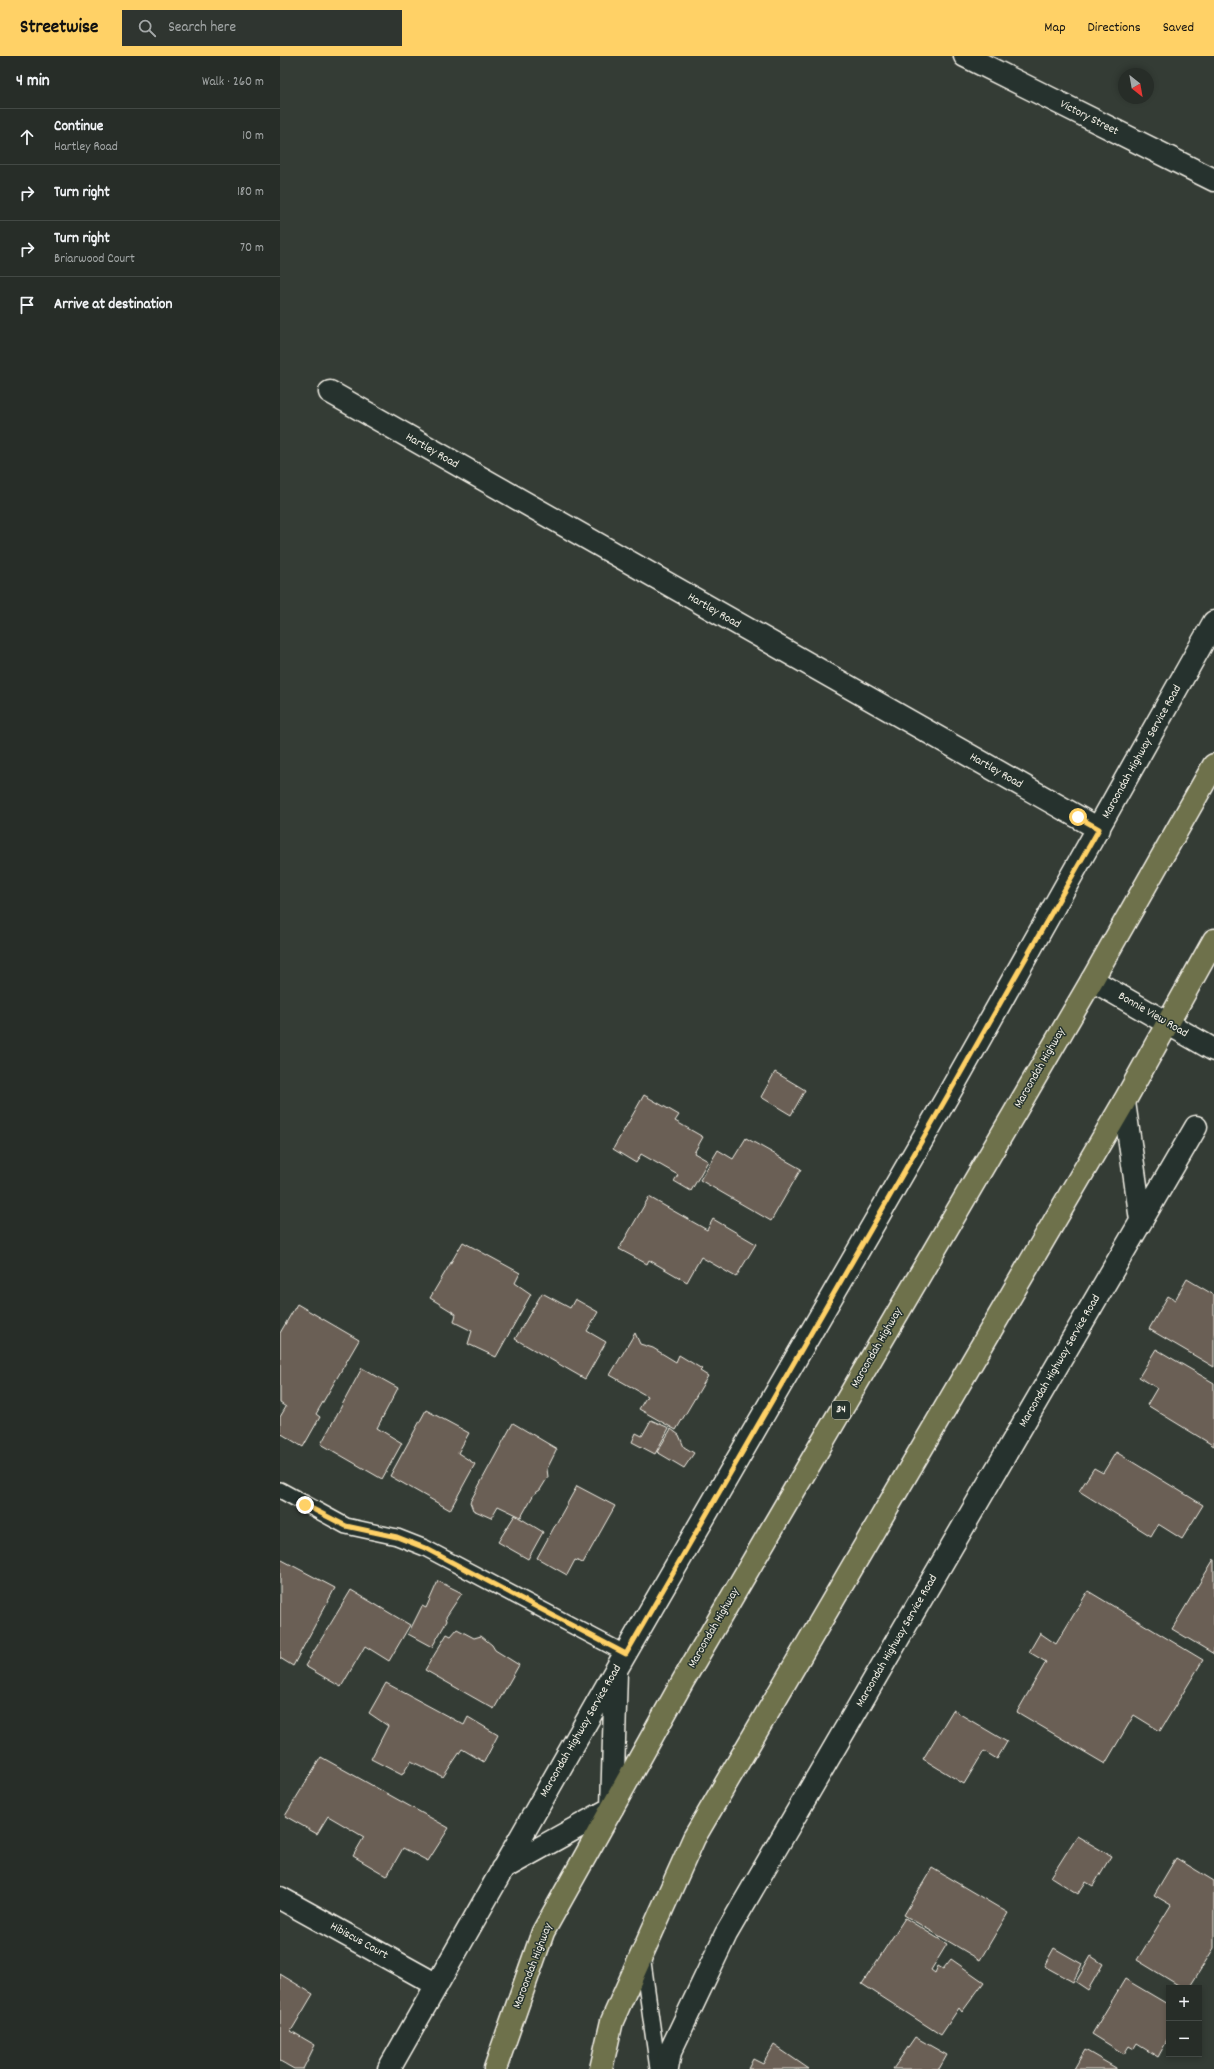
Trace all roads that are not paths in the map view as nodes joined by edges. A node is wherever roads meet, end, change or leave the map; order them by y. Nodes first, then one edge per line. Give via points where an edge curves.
1 (964, 56) edge
2 (1214, 180) edge
3 (330, 392) dead end
4 (1214, 622) edge
5 (1214, 765) edge
6 (1099, 829) junction
7 (1214, 940) edge
8 (1092, 980) junction
9 (1167, 1022) junction
10 (1214, 1050) edge
11 (1124, 1102) junction
12 (1196, 1127) dead end
13 (1141, 1220) junction
14 (280, 1490) edge
15 (621, 1661) junction
16 (612, 1808) junction
17 (501, 1870) junction
18 (280, 1898) edge
19 (642, 1952) junction
20 (437, 1985) junction
21 (390, 2069) edge
22 (495, 2069) edge
23 (601, 2069) edge
24 (658, 2069) edge
25 (667, 2069) edge

1 - 2 street, Victory Street
3 - 6 street, Hartley Road
4 - 6 street, Maroondah Highway Service Road
5 - 8 highway, Maroondah Highway / 34
6 - 15 street, Maroondah Highway Service Road
7 - 9 highway
8 - 9 street, Bonnie View Road
8 - 16 highway, Maroondah Highway / 34 via 683,1681
9 - 10 street, Bonnie View Road
9 - 11 highway
11 - 13 street
11 - 19 highway via 694,1838
12 - 13 street, Maroondah Highway Service Road
13 - 25 street, Maroondah Highway Service Road via 726,1934 670,2052
14 - 15 lane via 346,1526 397,1537 425,1548
15 - 16 street
15 - 17 street, Maroondah Highway Service Road
16 - 17 street
16 - 22 highway, Maroondah Highway / 34 via 543,1932
17 - 20 street, Maroondah Highway Service Road
18 - 20 street, Hibiscus Court
19 - 23 highway via 612,2021
19 - 24 lane
20 - 21 street, Maroondah Highway Service Road

